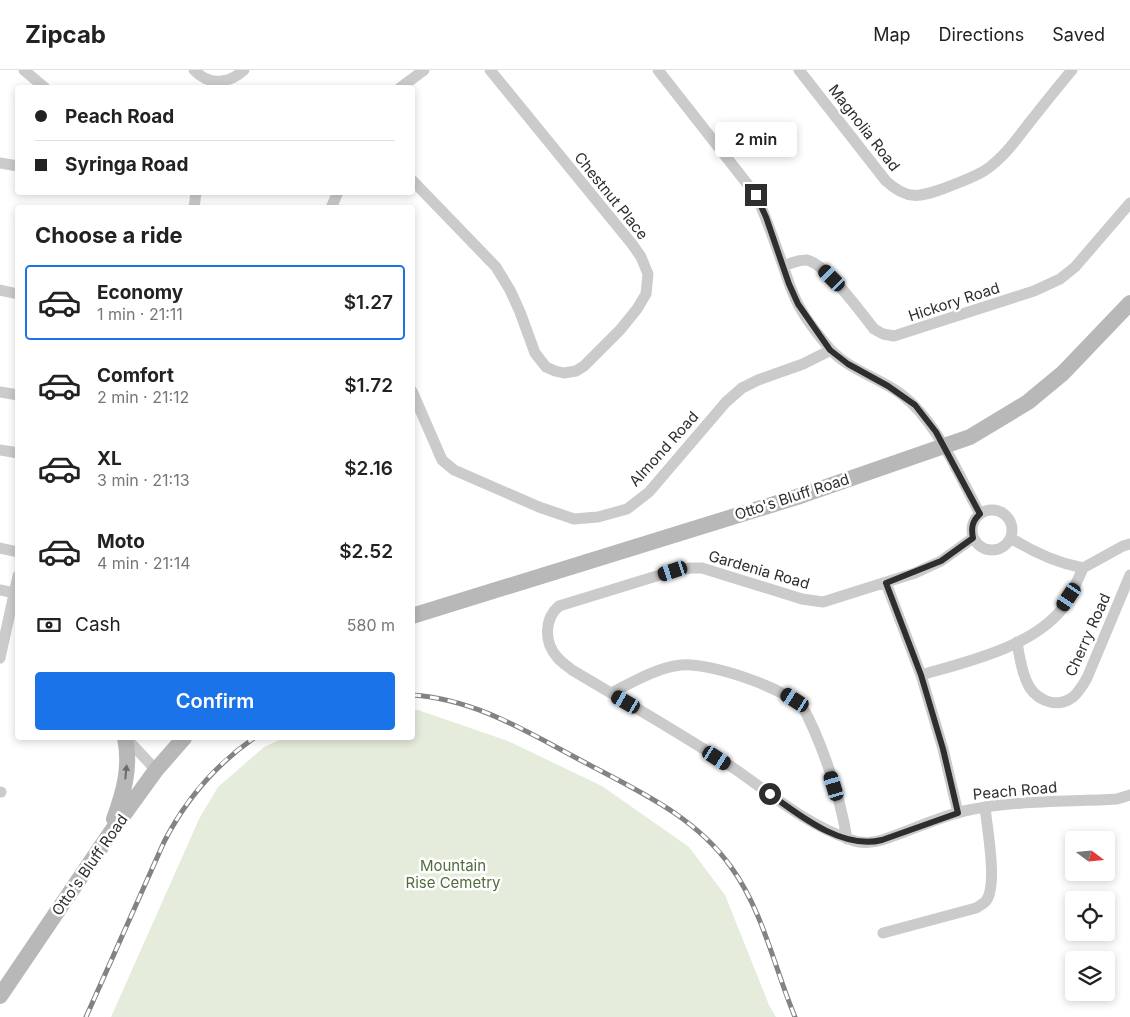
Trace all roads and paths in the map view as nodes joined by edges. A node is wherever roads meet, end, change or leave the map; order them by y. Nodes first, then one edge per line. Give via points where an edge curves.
1 (24, 70) edge
2 (244, 70) edge
3 (424, 70) edge
4 (490, 70) edge
5 (658, 70) edge
6 (799, 70) edge
7 (1072, 70) edge
8 (199, 78) edge
9 (224, 84) edge
10 (42, 85) edge
11 (404, 85) edge
12 (0, 163) edge
13 (15, 166) edge
14 (415, 183) edge
15 (1130, 203) edge
16 (783, 266) junction
17 (0, 290) edge
18 (15, 293) edge
19 (1130, 303) edge
20 (830, 350) junction
21 (0, 392) edge
22 (15, 394) edge
23 (415, 398) edge
24 (944, 447) junction
25 (0, 450) edge
26 (15, 453) edge
27 (980, 514) junction
28 (973, 538) junction
29 (1011, 538) junction
30 (1130, 544) edge
31 (0, 548) edge
32 (15, 551) edge
33 (1083, 568) junction
34 (1130, 575) edge
35 (886, 583) junction
36 (15, 589) edge
37 (0, 590) edge
38 (14, 593) junction
39 (415, 615) edge
40 (1017, 642) junction
41 (0, 658) edge
42 (921, 675) junction
43 (611, 693) junction
44 (126, 740) edge
45 (128, 740) edge
46 (182, 740) edge
47 (156, 770) junction
48 (1130, 795) edge
49 (985, 807) junction
50 (958, 813) junction
51 (109, 835) junction
52 (847, 839) junction
53 (883, 933) dead end
54 (0, 996) edge

1 - 10 street
2 - 9 street
3 - 11 street
4 - 14 street, Chestnut Place via 641,257 648,274 648,284 637,309 594,357 576,371 564,373 546,367 535,353 520,312 496,267
5 - 16 street via 756,195
6 - 7 street, Magnolia Road via 886,181 902,194 917,196 964,181 996,162
8 - 9 street
12 - 13 street
15 - 16 street, Hickory Road via 1075,267 1060,279 1026,294 894,336 874,329 832,278 814,263 806,260
16 - 20 street via 798,304
17 - 18 street
19 - 24 main road, Otto's Bluff Road via 1063,373 1028,402 970,437
20 - 23 street, Almond Road via 742,388 726,402 649,492 627,509 586,519 574,519 539,507 446,465
20 - 24 street via 915,405
21 - 22 street
24 - 27 street
24 - 39 main road, Otto's Bluff Road via 800,496
25 - 26 street
27 - 28 street via 972,526
27 - 29 street via 986,510 1005,514 1012,525
28 - 29 street via 982,548 996,550
28 - 35 street, Gardenia Road via 941,561
29 - 33 street via 1049,558
30 - 33 street
31 - 32 street
33 - 40 street, Cherry Road via 1062,609 1034,634
34 - 40 street, Cherry Road via 1087,678 1080,690 1067,700 1052,702 1035,695 1026,680
35 - 42 street
35 - 43 street, Gardenia Road via 823,602 802,599 702,568 691,568 560,606 548,623 551,648 557,658 572,670
36 - 38 street
37 - 38 street
38 - 41 street
40 - 42 street, Cherry Road
42 - 50 street
43 - 52 street, Peach Road via 732,768 801,816
43 - 52 street via 650,674 680,665 692,665 784,693 804,710 822,748
51 -> 44 main road via 124,787
45 - 47 street
46 - 47 main road, Otto's Bluff Road
47 - 51 main road, Otto's Bluff Road
48 - 49 street, Peach Road via 1117,799
49 - 50 street, Peach Road
49 - 53 street via 992,875 985,902 976,908
50 - 52 street, Peach Road via 871,843
51 - 54 main road, Otto's Bluff Road

